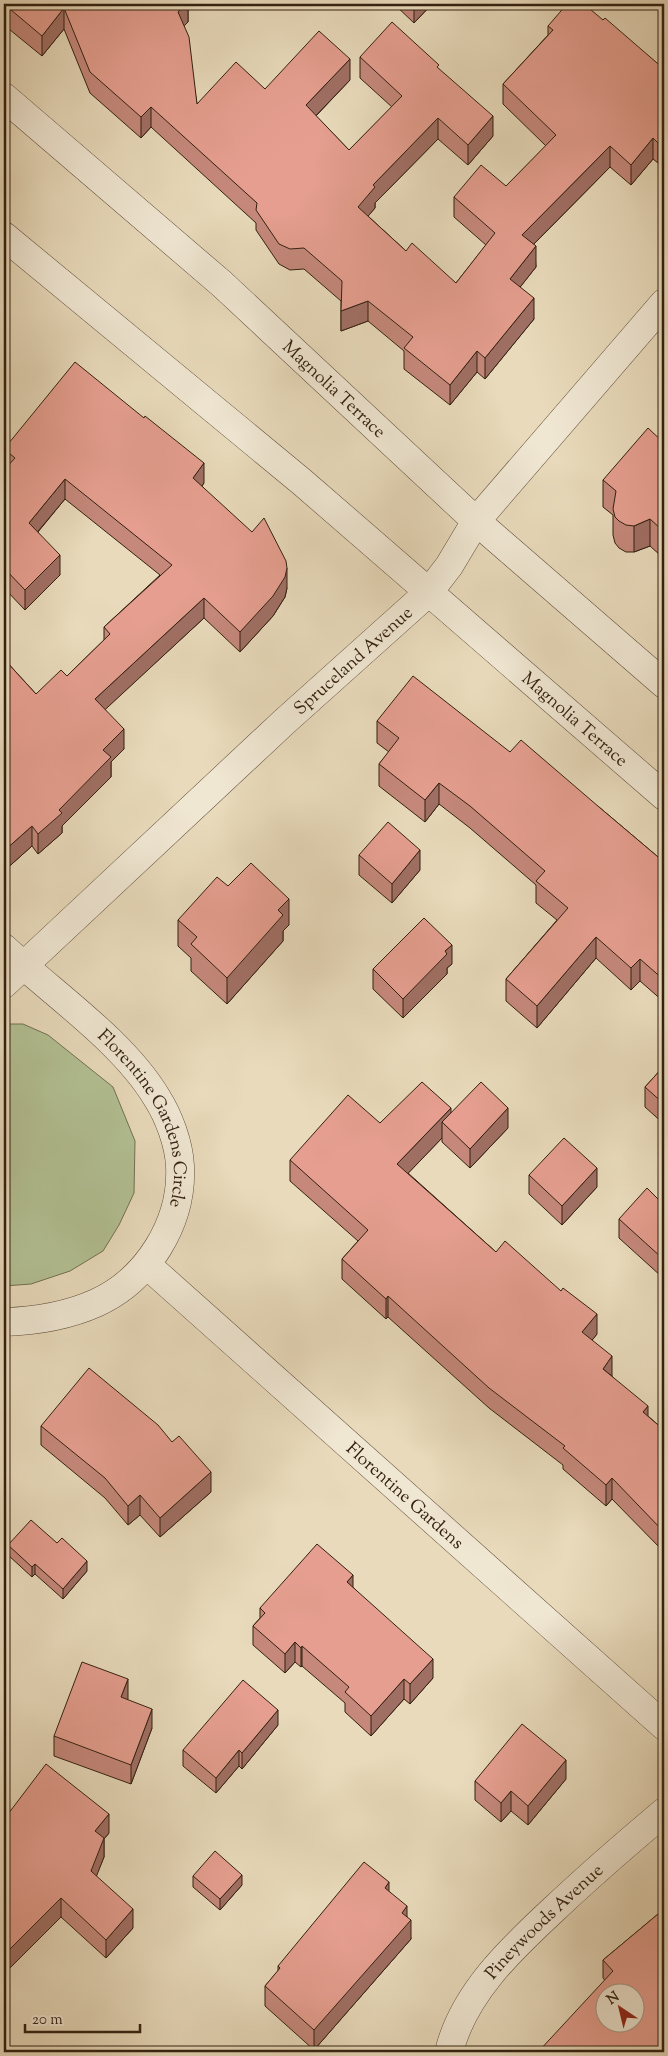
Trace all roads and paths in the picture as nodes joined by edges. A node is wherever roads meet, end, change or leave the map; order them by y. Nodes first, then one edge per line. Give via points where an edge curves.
1 (4, 97) edge
2 (4, 236) edge
3 (664, 302) edge
4 (476, 521) junction
5 (428, 592) junction
6 (664, 684) edge
7 (664, 796) edge
8 (10, 966) edge
9 (147, 1265) junction
10 (4, 1322) edge
11 (664, 1726) edge
12 (664, 1812) edge
13 (449, 2052) edge

1 - 4 street, Magnolia Terrace via 222,284
2 - 5 street, Magnolia Terrace via 302,482
3 - 4 street, Spruceland Avenue
4 - 5 street, Spruceland Avenue via 449,566
4 - 6 street, Magnolia Terrace
5 - 7 street, Magnolia Terrace
5 - 8 street, Spruceland Avenue
8 - 9 street, Florentine Gardens Circle via 78,1013 143,1077 158,1099 176,1144 180,1166 177,1200 165,1236
9 - 10 street, Florentine Gardens Circle via 132,1280 97,1303 51,1317
9 - 11 street, Florentine Gardens
12 - 13 street, Pineywoods Avenue via 599,1866 494,1970 465,2012

